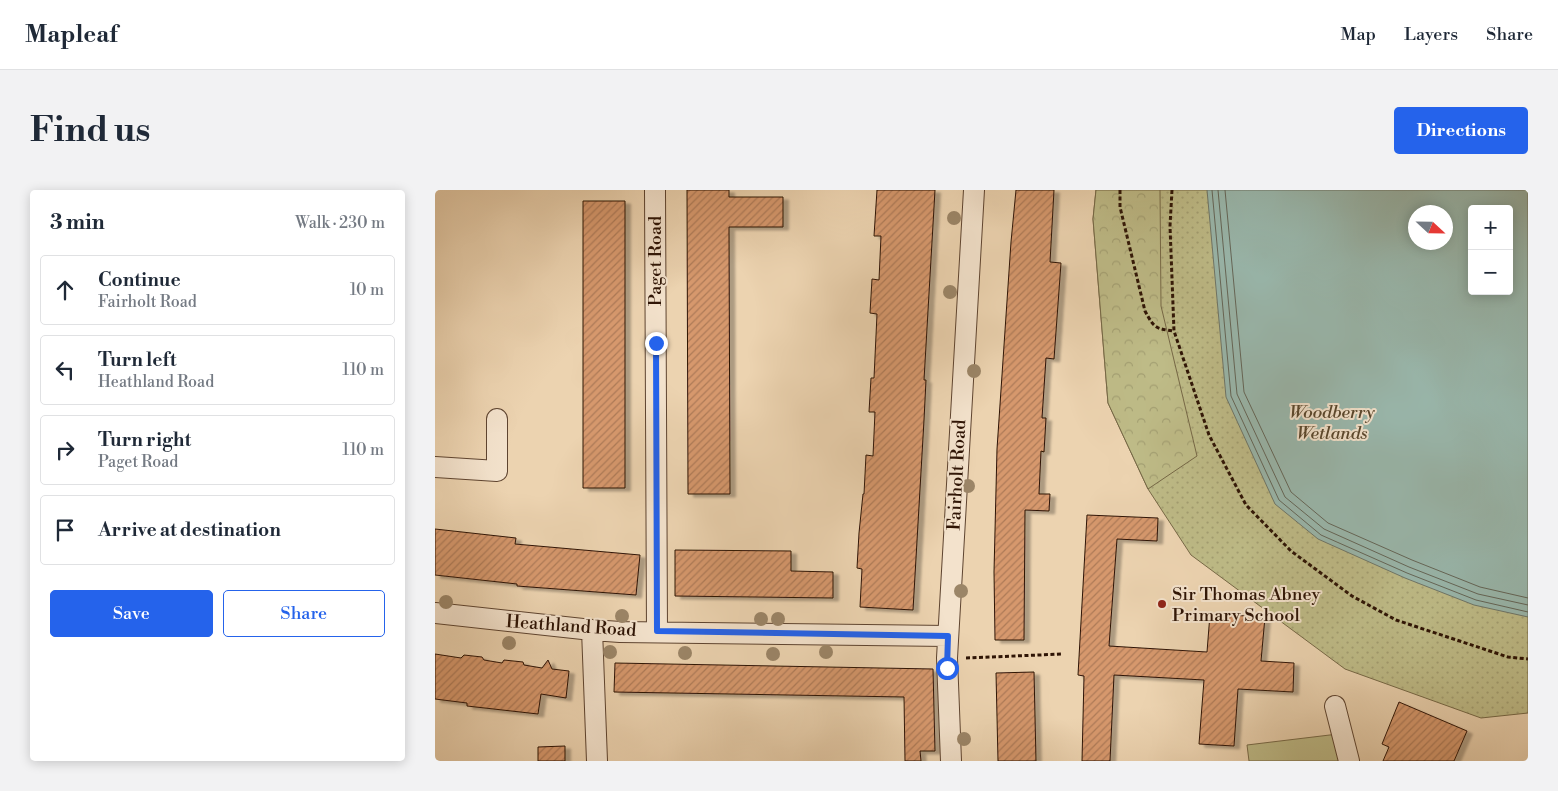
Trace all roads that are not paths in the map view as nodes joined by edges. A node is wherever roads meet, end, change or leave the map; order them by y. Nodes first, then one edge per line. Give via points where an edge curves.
1 (655, 190) edge
2 (974, 190) edge
3 (497, 419) dead end
4 (435, 468) edge
5 (435, 613) edge
6 (592, 630) junction
7 (657, 631) junction
8 (948, 636) junction
9 (1335, 706) dead end
10 (597, 761) edge
11 (951, 761) edge
12 (1349, 761) edge

1 - 7 street, Paget Road
2 - 8 street, Fairholt Road
3 - 4 street via 497,470
5 - 6 street, Heathland Road
6 - 7 street, Heathland Road
6 - 10 street
7 - 8 street, Heathland Road
8 - 11 street, Fairholt Road
9 - 12 street

